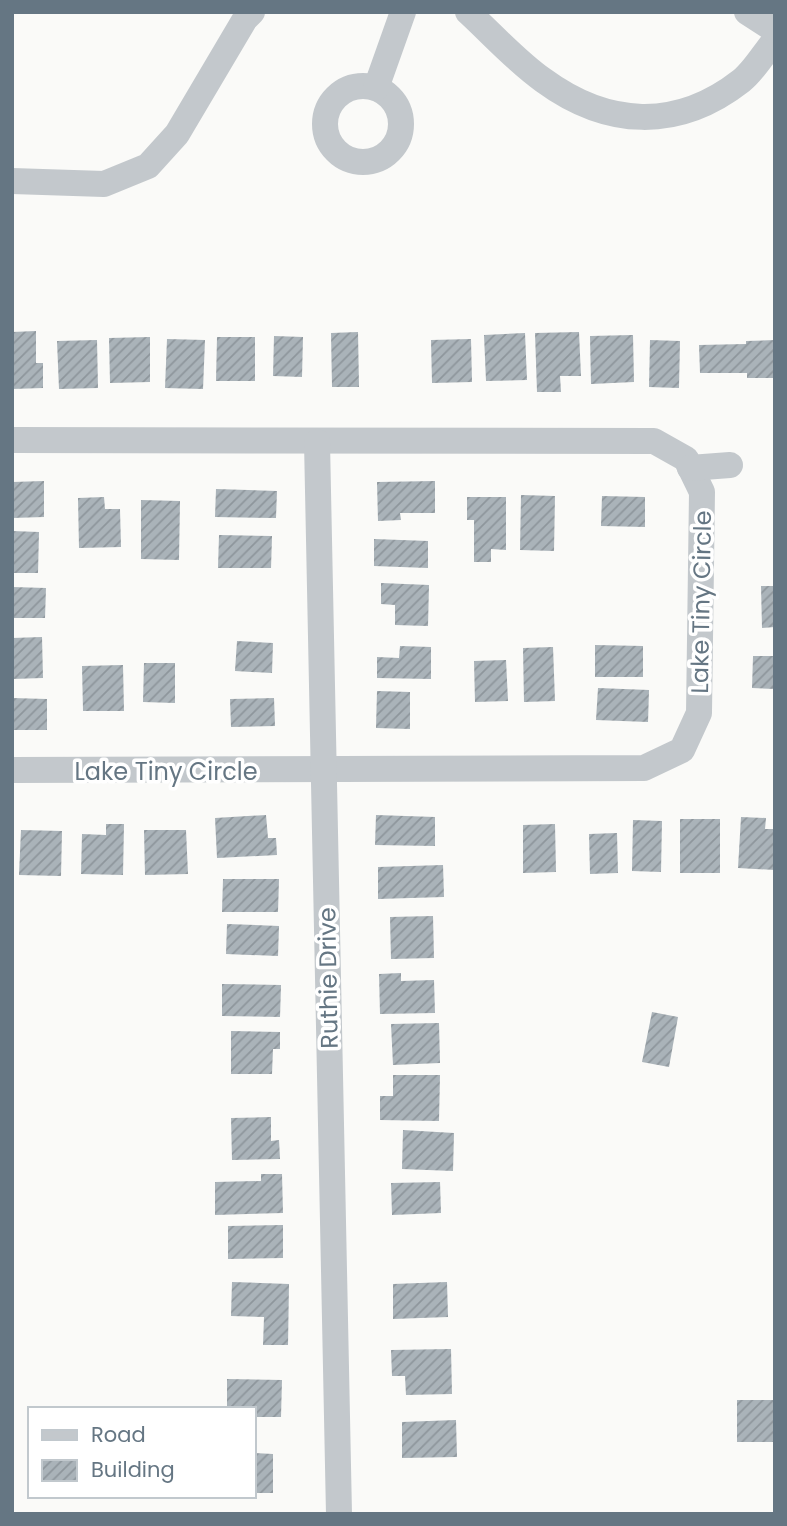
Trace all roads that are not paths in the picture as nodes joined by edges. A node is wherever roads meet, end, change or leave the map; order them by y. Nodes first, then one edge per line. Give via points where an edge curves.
1 (252, 12) edge
2 (403, 12) edge
3 (468, 12) edge
4 (747, 12) edge
5 (775, 30) edge
6 (775, 40) edge
7 (376, 88) dead end
8 (12, 181) edge
9 (12, 440) edge
10 (317, 442) junction
11 (730, 465) dead end
12 (690, 468) junction
13 (12, 770) edge
14 (323, 771) junction
15 (339, 1514) edge

1 - 8 street via 177,134 148,166 104,184
2 - 7 street
3 - 6 street via 543,80 590,107 645,119 698,107 742,80
4 - 5 street
9 - 10 street
10 - 12 street via 654,441 686,459
10 - 14 street, Ruthie Drive
11 - 12 street
12 - 14 street, Lake Tiny Circle via 702,492 699,713 682,750 644,768
13 - 14 street, Lake Tiny Circle
14 - 15 street, Ruthie Drive

